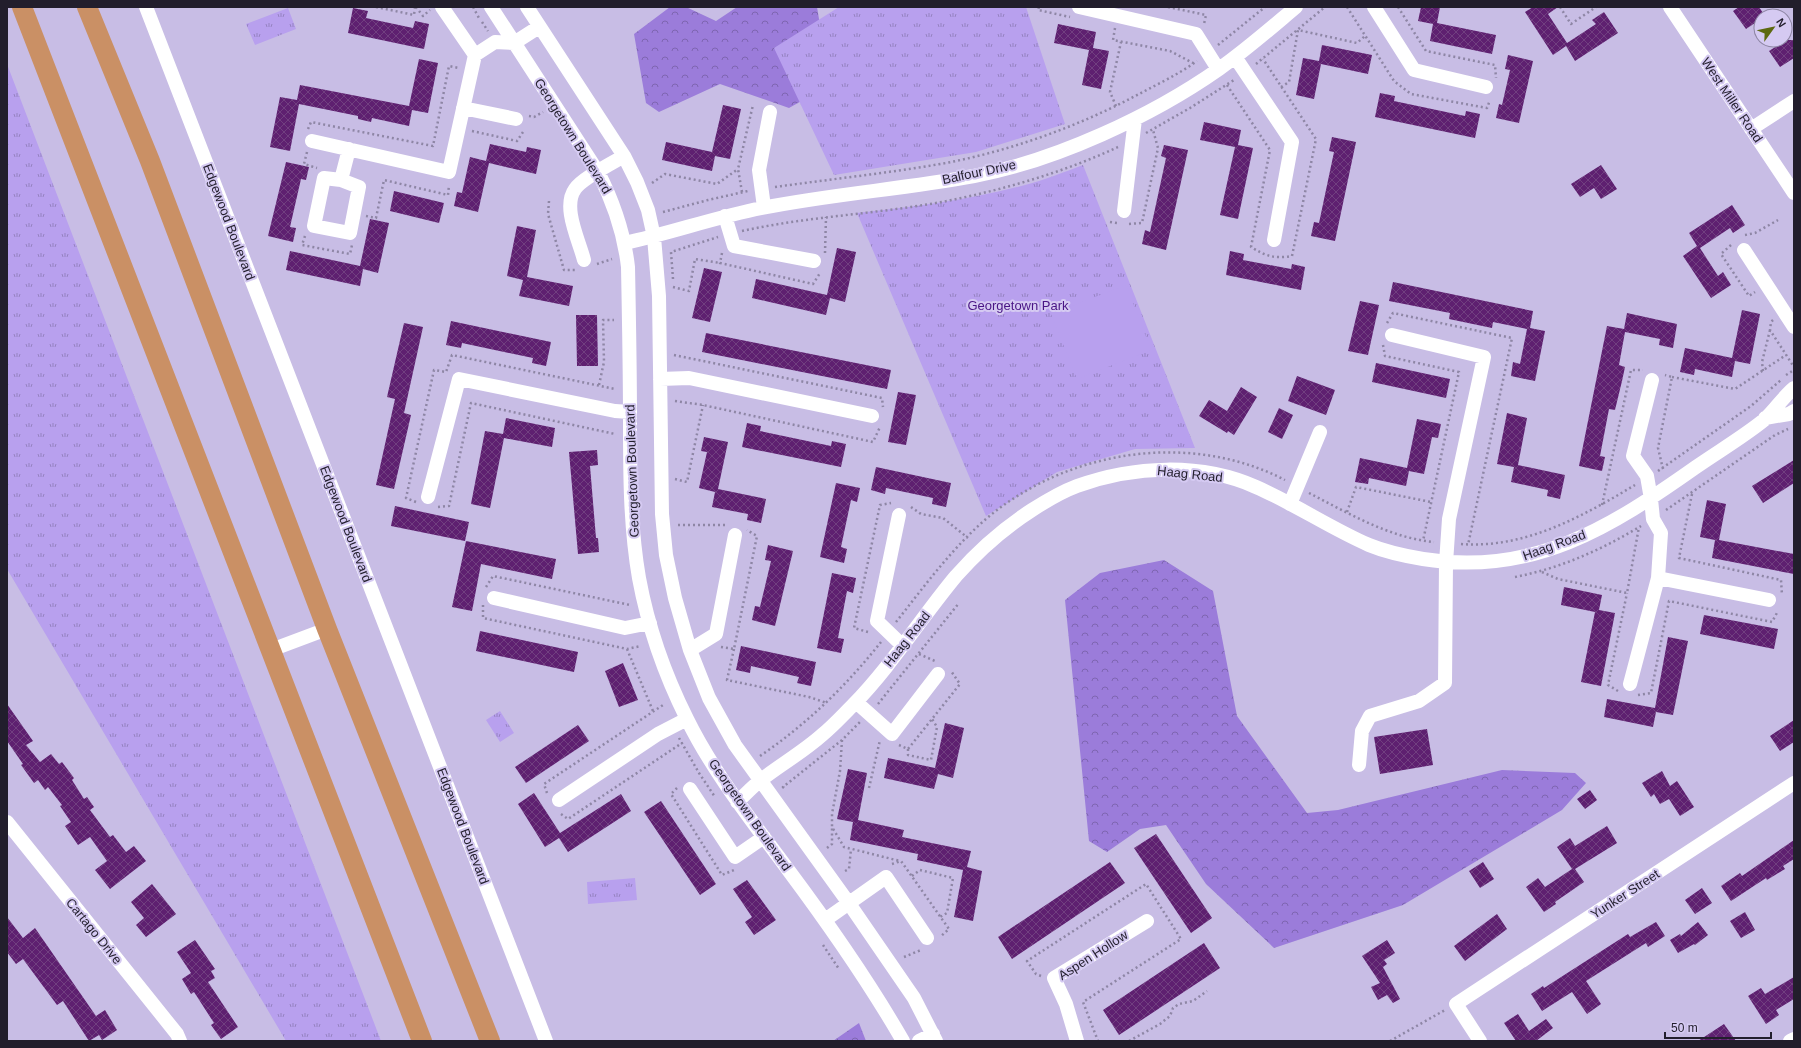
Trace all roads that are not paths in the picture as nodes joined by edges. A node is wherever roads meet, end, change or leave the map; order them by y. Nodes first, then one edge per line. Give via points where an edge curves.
1 (22, 7) edge
2 (87, 7) edge
3 (146, 7) edge
4 (442, 7) edge
5 (491, 7) edge
6 (527, 7) edge
7 (1296, 7) edge
8 (1374, 7) edge
9 (1670, 7) edge
10 (1078, 12) edge
11 (539, 26) junction
12 (514, 42) junction
13 (475, 55) junction
14 (1235, 57) junction
15 (1218, 69) junction
16 (1486, 87) dead end
17 (1794, 101) edge
18 (463, 108) junction
19 (770, 112) dead end
20 (516, 119) dead end
21 (1135, 119) junction
22 (1750, 129) junction
23 (312, 141) dead end
24 (350, 149) junction
25 (624, 156) junction
26 (598, 172) junction
27 (341, 180) dead end
28 (1794, 193) edge
29 (764, 207) junction
30 (725, 216) junction
31 (1124, 220) road end
32 (654, 237) junction
33 (1274, 240) dead end
34 (625, 243) junction
35 (1744, 250) dead end
36 (584, 260) dead end
37 (814, 261) dead end
38 (1794, 327) edge
39 (1387, 334) road end
40 (667, 378) junction
41 (1652, 380) dead end
42 (1794, 388) edge
43 (1794, 411) edge
44 (630, 412) junction
45 (872, 416) dead end
46 (1765, 418) junction
47 (1320, 432) dead end
48 (1652, 499) junction
49 (428, 503) road end
50 (1290, 504) junction
51 (899, 515) dead end
52 (736, 534) dead end
53 (1446, 563) junction
54 (1658, 578) junction
55 (494, 598) dead end
56 (1776, 604) road end
57 (650, 623) junction
58 (327, 628) junction
59 (903, 646) junction
60 (271, 650) junction
61 (690, 650) junction
62 (938, 674) dead end
63 (1628, 690) road end
64 (856, 702) junction
65 (687, 719) junction
66 (1359, 765) dead end
67 (759, 781) junction
68 (1794, 783) edge
69 (690, 789) dead end
70 (559, 800) dead end
71 (737, 802) junction
72 (7, 822) edge
73 (764, 837) junction
74 (848, 902) junction
75 (825, 920) junction
76 (1147, 921) dead end
77 (927, 938) dead end
78 (934, 1037) edge
79 (174, 1039) edge
80 (1794, 1039) edge
81 (422, 1041) edge
82 (490, 1041) edge
83 (546, 1041) edge
84 (903, 1041) edge
85 (919, 1041) edge
86 (1077, 1041) edge
87 (1480, 1041) edge
88 (1790, 1041) edge

1 - 60 highway
2 - 58 highway via 150,160
3 - 83 street, Edgewood Boulevard
4 - 13 street
5 - 12 street, Georgetown Boulevard
6 - 11 street, Georgetown Boulevard
7 - 14 street, Balfour Drive
8 - 16 street via 1414,70
9 - 22 street, West Miller Road
10 - 15 street via 1196,34
11 - 12 street
11 - 25 street, Georgetown Boulevard
12 - 13 street via 495,42
12 - 26 street, Georgetown Boulevard
13 - 18 street
14 - 15 street, Balfour Drive
14 - 33 street via 1292,142
15 - 21 street, Balfour Drive
17 - 22 street
18 - 20 street
18 - 24 street via 449,172
19 - 29 street via 758,170
21 - 29 street, Balfour Drive via 1047,155 976,176
21 - 31 street
22 - 28 street, West Miller Road
23 - 24 street
24 - 27 street
25 - 26 street
25 - 32 street, Georgetown Boulevard via 648,210
26 - 34 street, Georgetown Boulevard via 612,201
26 - 36 street via 575,188 570,199 570,212
29 - 30 street, Balfour Drive
30 - 32 street, Balfour Drive
30 - 37 street via 734,246
32 - 34 street, Balfour Drive
32 - 40 street, Georgetown Boulevard
34 - 44 street, Georgetown Boulevard via 628,267
35 - 38 street
39 - 53 street via 1484,358 1449,519
40 - 45 street via 689,378
40 - 61 street, Georgetown Boulevard via 662,514 666,555
41 - 48 street via 1633,456 1647,478
42 - 46 street, Haag Road
43 - 46 street, Haag Road
44 - 49 street via 459,379
44 - 57 street, Georgetown Boulevard via 633,538
46 - 48 street, Haag Road
47 - 50 street
48 - 53 street, Haag Road via 1606,525 1532,556 1495,563
48 - 54 street via 1653,518 1661,534
50 - 53 street, Haag Road via 1370,545 1402,555
50 - 59 street, Haag Road via 1253,486 1224,477 1182,471 1145,470 1074,487 1013,522 984,547 956,576
51 - 59 street via 877,621
52 - 61 street via 716,634
53 - 66 street via 1445,682 1419,701 1370,716 1362,731
54 - 56 street
54 - 63 street
55 - 57 street via 625,628
57 - 65 street, Georgetown Boulevard via 661,658
58 - 60 street
58 - 82 highway
59 - 64 street, Haag Road
60 - 81 highway
61 - 67 street, Georgetown Boulevard via 709,698
62 - 64 street via 892,734
64 - 67 street, Haag Road via 820,737
65 - 70 street via 658,734
65 - 71 street, Georgetown Boulevard
67 - 71 street, Haag Road
67 - 74 street, Georgetown Boulevard
68 - 87 street, Yunker Street via 1456,1004
69 - 73 street via 735,857
71 - 73 street, Georgetown Boulevard
72 - 79 street, Cartago Drive
73 - 75 street, Georgetown Boulevard
74 - 75 street
74 - 77 street via 886,877
74 - 78 street, Georgetown Boulevard via 914,998
75 - 84 street, Georgetown Boulevard via 882,1003
76 - 86 street, Aspen Hollow via 1054,978 1066,1004
78 - 85 street
80 - 88 street

